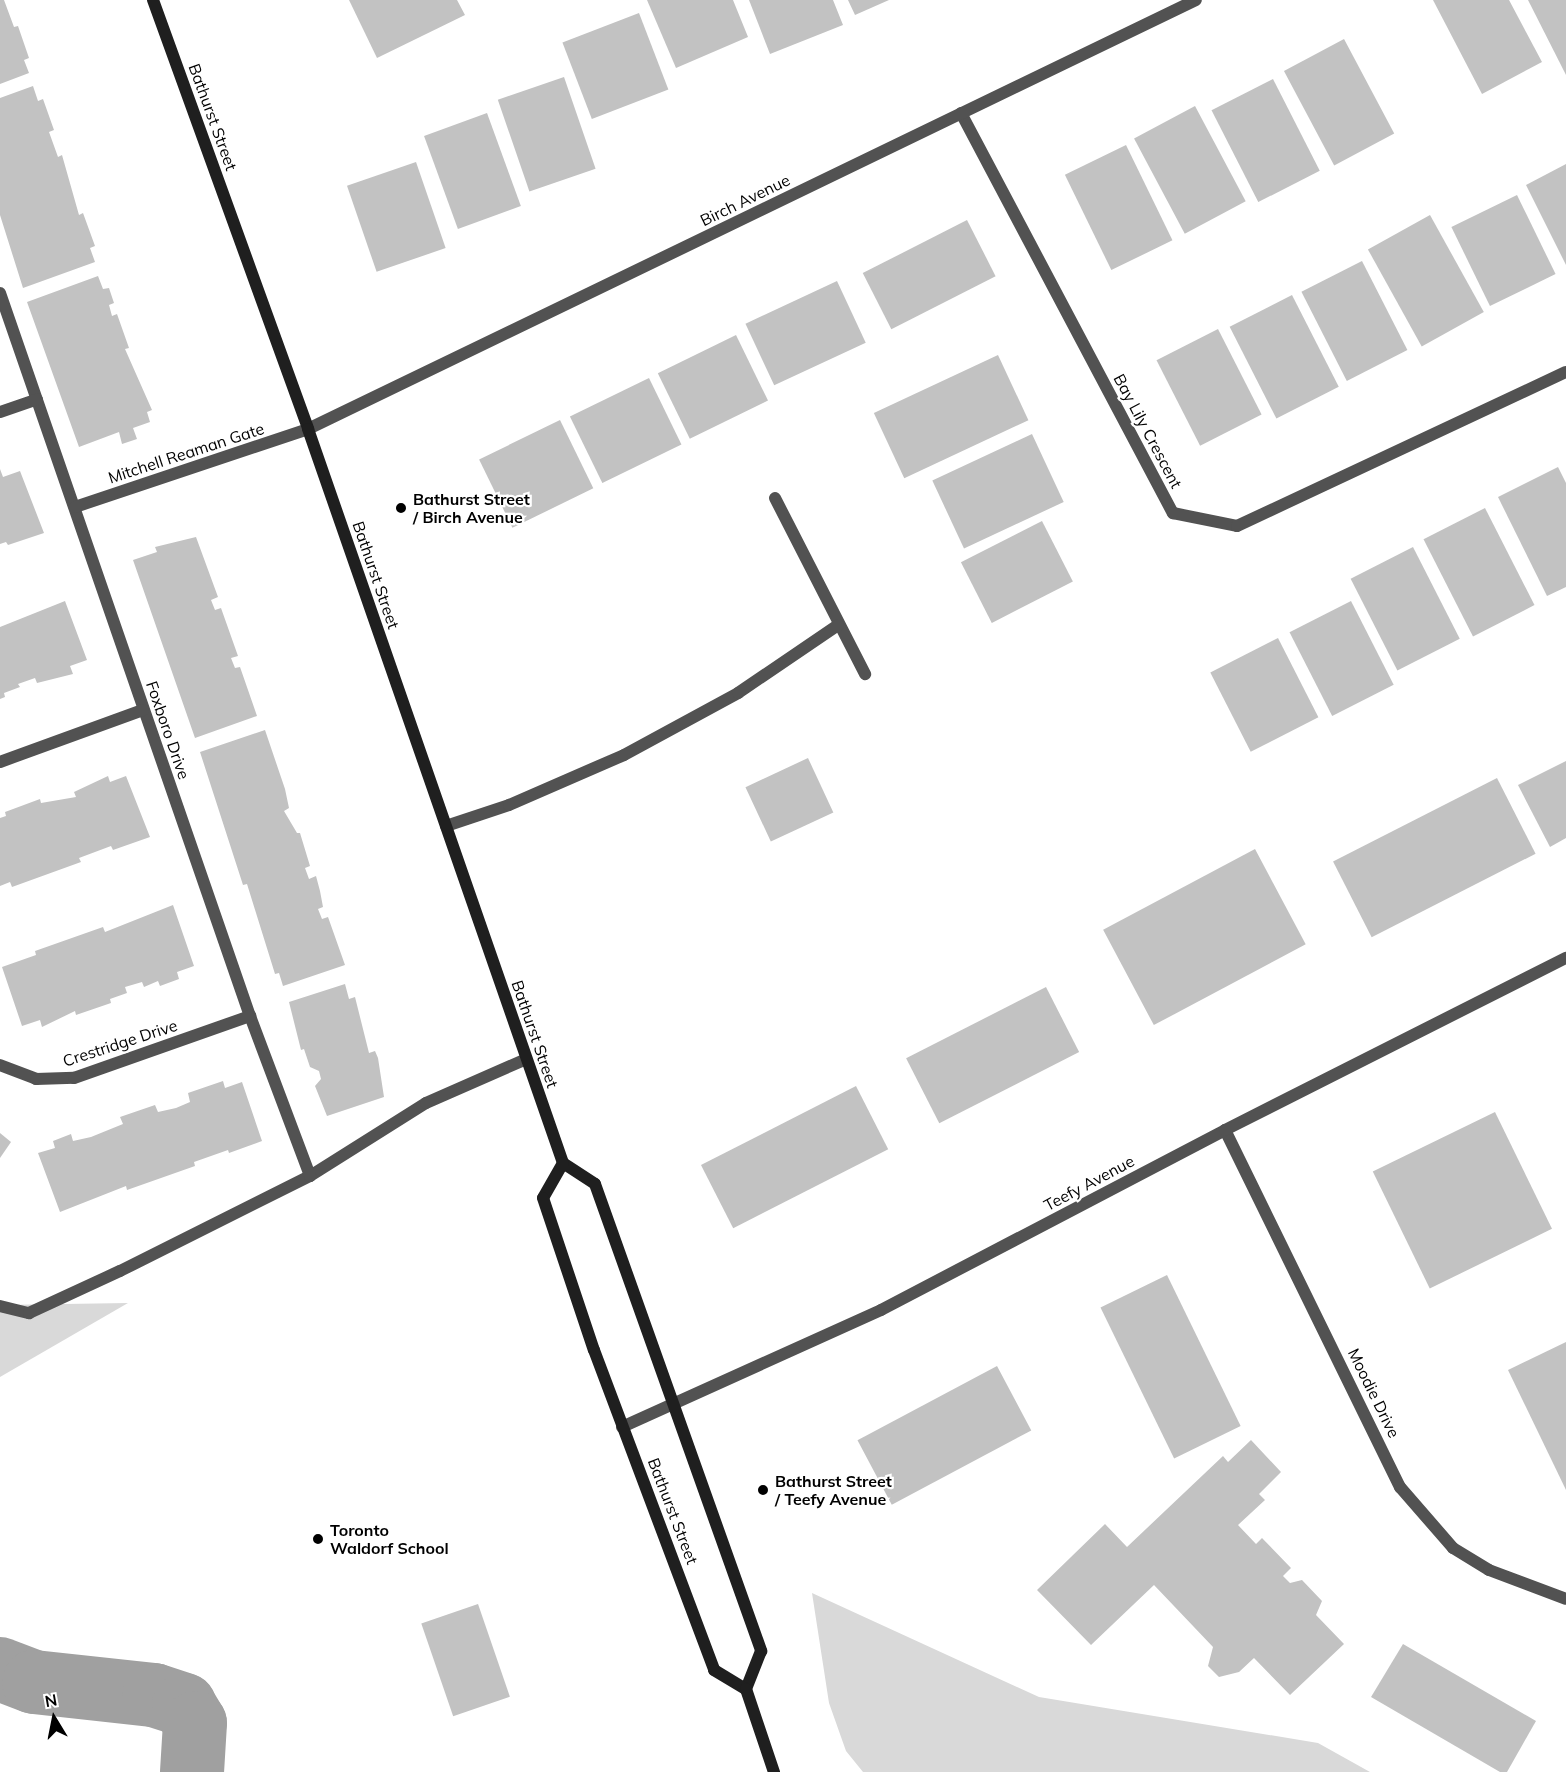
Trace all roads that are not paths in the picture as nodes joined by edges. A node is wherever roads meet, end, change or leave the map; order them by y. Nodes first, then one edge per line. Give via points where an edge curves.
1 (153, 0) edge
2 (1196, 0) edge
3 (961, 114) junction
4 (0, 293) edge
5 (1566, 372) edge
6 (37, 399) junction
7 (0, 412) edge
8 (308, 429) junction
9 (775, 498) dead end
10 (75, 507) junction
11 (838, 625) junction
12 (865, 674) dead end
13 (143, 710) junction
14 (0, 762) edge
15 (446, 826) junction
16 (1566, 958) edge
17 (250, 1016) junction
18 (526, 1059) junction
19 (0, 1065) edge
20 (1225, 1130) junction
21 (563, 1163) junction
22 (310, 1176) junction
23 (0, 1306) edge
24 (671, 1405) junction
25 (622, 1427) junction
26 (1566, 1599) edge
27 (746, 1689) junction
28 (774, 1772) edge

1 - 8 main road, Bathurst Street
2 - 3 street, Birch Avenue
3 - 5 street, Bay Lily Crescent via 1173,513 1237,526
3 - 8 street, Birch Avenue
4 - 6 street, Foxboro Drive
6 - 7 street
6 - 10 street, Foxboro Drive
8 - 10 street, Mitchell Reaman Gate
8 - 15 main road, Bathurst Street
9 - 11 street
10 - 13 street, Foxboro Drive
11 - 12 street
11 - 15 street via 738,693 624,756 509,805
13 - 14 street
13 - 17 street, Foxboro Drive
15 - 18 main road, Bathurst Street
16 - 20 street, Teefy Avenue
17 - 19 street, Crestridge Drive via 75,1078 36,1079
17 - 22 street, Foxboro Drive
18 - 21 main road, Bathurst Street
18 - 22 street via 426,1103
20 - 24 street, Teefy Avenue via 881,1310
20 - 26 street, Moodie Drive via 1400,1486 1453,1548 1489,1570
21 - 24 main road, Bathurst Street via 595,1184
21 - 25 main road, Bathurst Street via 543,1198
22 - 23 street via 29,1313
24 - 25 street, Teefy Avenue
24 - 27 main road, Bathurst Street via 761,1651
25 - 27 main road, Bathurst Street via 714,1670
27 - 28 main road

